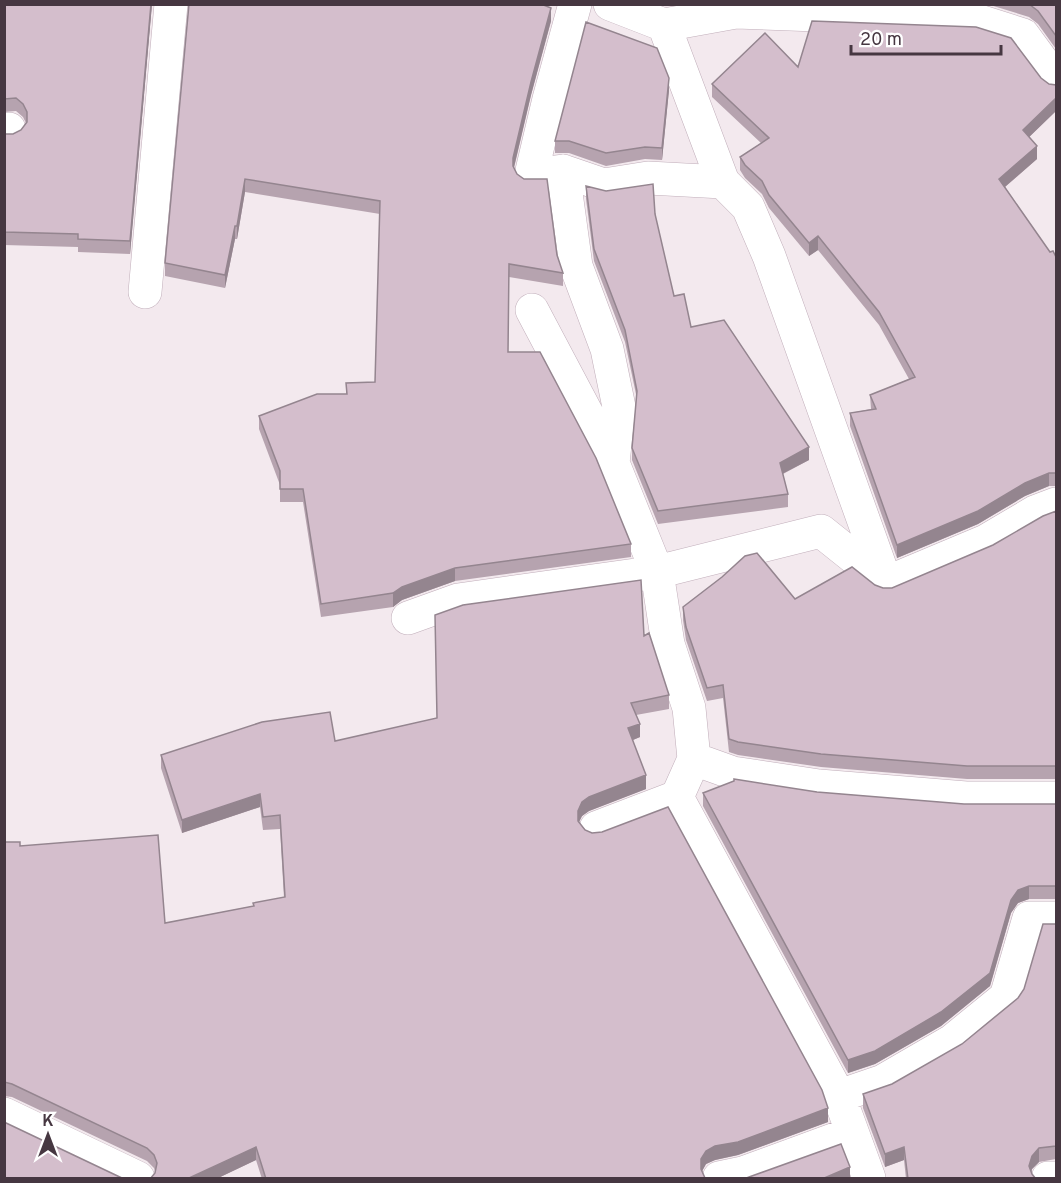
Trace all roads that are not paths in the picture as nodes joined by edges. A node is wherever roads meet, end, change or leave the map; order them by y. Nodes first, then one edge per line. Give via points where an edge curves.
1 (171, 4) edge
2 (575, 4) edge
3 (610, 4) edge
4 (737, 8) edge
5 (957, 13) edge
6 (664, 25) junction
7 (1056, 80) edge
8 (563, 171) junction
9 (723, 183) junction
10 (145, 292) dead end
11 (532, 310) dead end
12 (613, 463) junction
13 (1056, 504) edge
14 (657, 572) junction
15 (886, 583) junction
16 (408, 618) dead end
17 (694, 759) junction
18 (677, 797) junction
19 (1056, 798) edge
20 (596, 828) dead end
21 (1056, 918) edge
22 (839, 1096) junction
23 (4, 1114) edge
24 (852, 1133) junction
25 (1056, 1178) edge
26 (138, 1179) edge
27 (719, 1179) edge
28 (869, 1179) edge
29 (1048, 1179) edge

1 - 10 street
2 - 8 street via 531,175
3 - 6 street
4 - 5 street
4 - 6 street
5 - 7 street via 1023,35
6 - 9 street
8 - 9 street via 604,185 648,178
8 - 12 street via 576,266 607,350 619,407
9 - 15 street via 748,207 769,256
11 - 12 street
12 - 14 street
13 - 15 street via 986,541
14 - 15 street via 821,531
14 - 16 street via 458,600
14 - 17 street via 668,644 689,708
17 - 18 street
17 - 19 street via 733,773 819,786 966,798
18 - 20 street
18 - 22 street
21 - 22 street via 1029,918 1006,997 952,1041 883,1081
22 - 24 street
23 - 26 street
24 - 27 street
24 - 28 street
25 - 29 street

